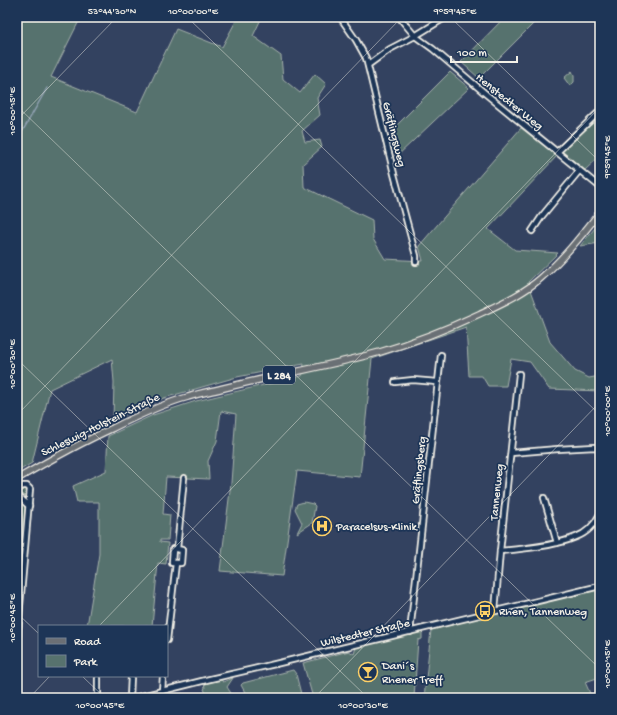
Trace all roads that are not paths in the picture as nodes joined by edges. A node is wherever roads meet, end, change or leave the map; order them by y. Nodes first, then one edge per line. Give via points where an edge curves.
1 (340, 17) edge
2 (399, 17) edge
3 (446, 17) edge
4 (415, 36) junction
5 (368, 65) junction
6 (600, 111) edge
7 (557, 152) junction
8 (579, 171) junction
9 (600, 187) edge
10 (600, 212) edge
11 (532, 231) dead end
12 (416, 262) dead end
13 (440, 355) dead end
14 (519, 374) dead end
15 (395, 382) dead end
16 (437, 382) junction
17 (600, 449) edge
18 (511, 452) junction
19 (184, 478) dead end
20 (17, 479) edge
21 (17, 489) edge
22 (17, 495) edge
23 (544, 498) dead end
24 (29, 506) junction
25 (600, 514) edge
26 (557, 543) junction
27 (177, 549) junction
28 (500, 551) junction
29 (176, 563) junction
30 (600, 586) edge
31 (494, 611) junction
32 (168, 631) edge
33 (410, 632) junction
34 (17, 641) edge
35 (131, 677) edge
36 (163, 677) edge
37 (98, 678) dead end
38 (162, 691) junction
39 (98, 698) edge
40 (130, 698) edge
41 (134, 698) edge

1 - 5 street, Gräflingsweg via 356,40
2 - 4 street, Henstedter Weg
3 - 4 street
4 - 5 street via 390,49
4 - 7 street, Henstedter Weg
5 - 12 street, Gräflingsweg
6 - 7 street
7 - 8 street, Henstedter Weg
8 - 9 street, Henstedter Weg
8 - 11 street
10 - 20 main road, Schleswig-Holstein-Straße / L 284 via 540,279 527,289 470,319 380,352 170,402 89,439
13 - 16 street, Gräflingsberg
14 - 18 street, Tannenweg
15 - 16 street
16 - 33 street, Gräflingsberg
17 - 18 street
18 - 28 street, Tannenweg
19 - 27 street
21 - 24 street via 28,486
22 - 24 street
23 - 26 street
24 - 34 street
25 - 26 street via 583,533
26 - 28 street
27 - 29 street via 173,549 172,562
27 - 29 street via 182,550 181,563
28 - 31 street, Tannenweg
29 - 32 street
30 - 31 street, Wilstedter Straße
31 - 33 street, Wilstedter Straße
33 - 38 street, Wilstedter Straße
35 - 40 street
36 - 38 street
37 - 39 street
38 - 41 street, Wilstedter Straße

